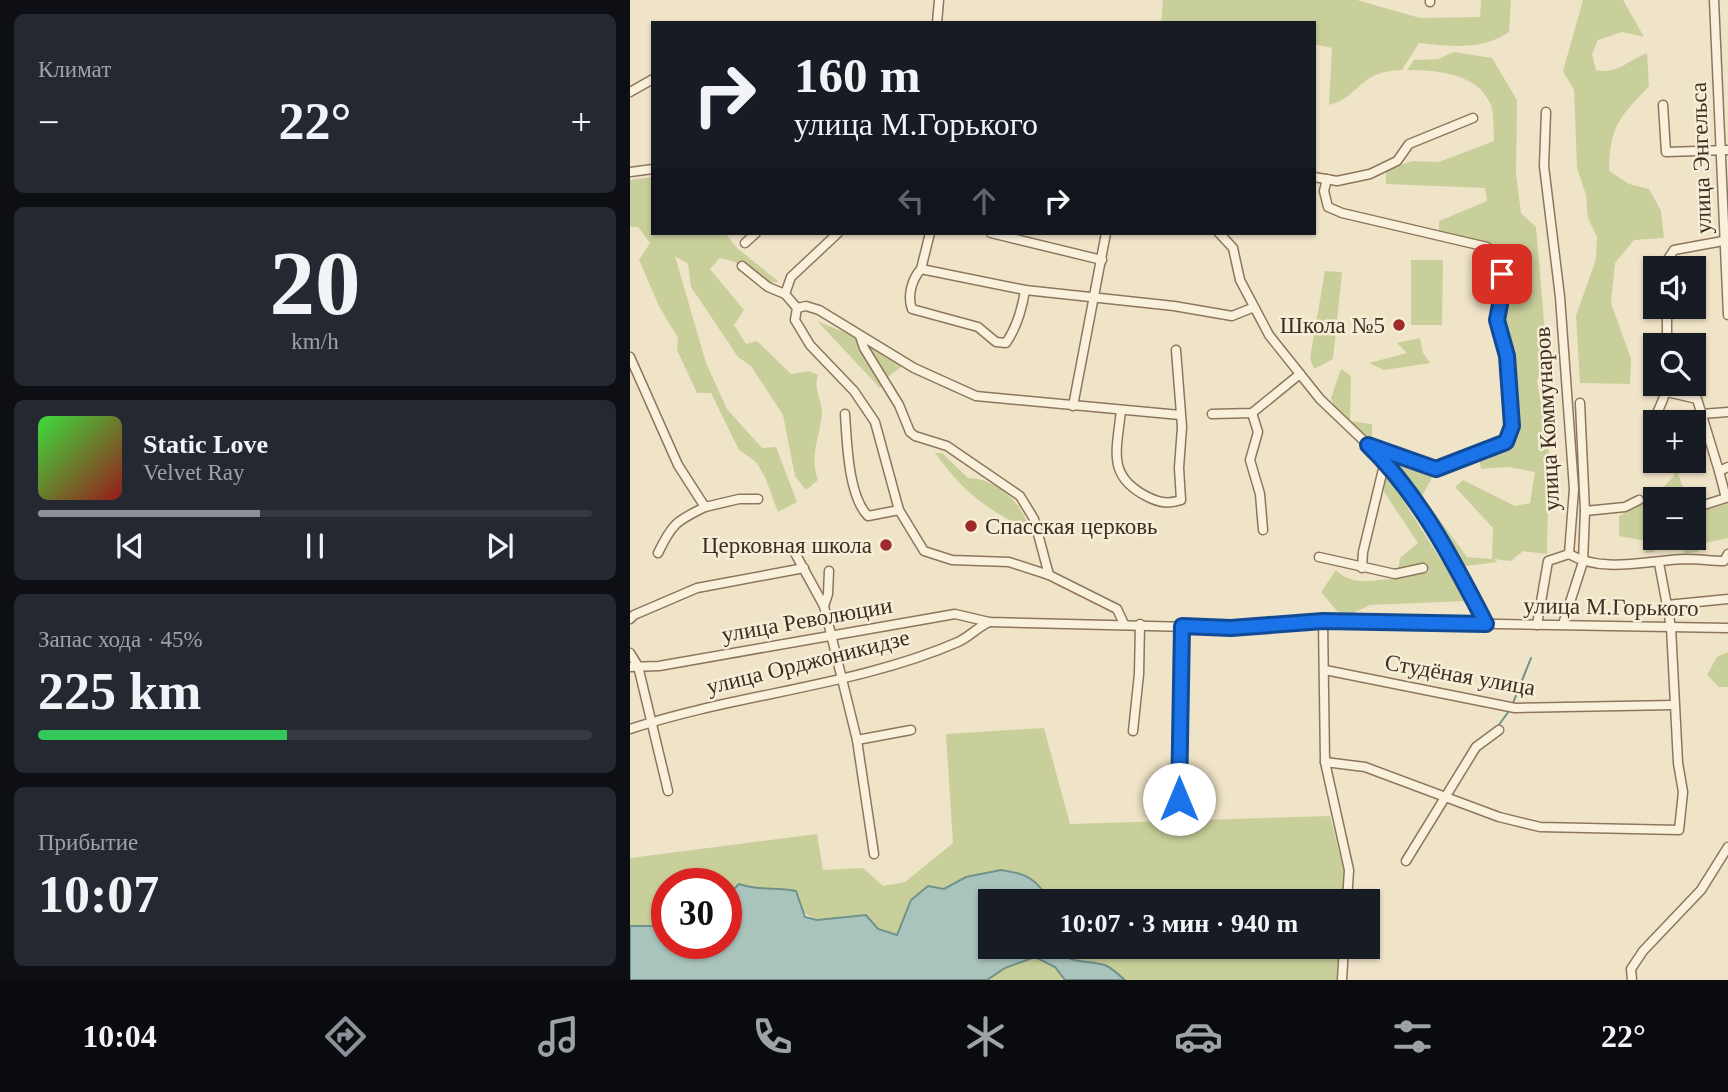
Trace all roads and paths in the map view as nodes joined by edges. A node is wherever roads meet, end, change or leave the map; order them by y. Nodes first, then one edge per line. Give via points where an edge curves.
1 (939, 0) edge
2 (1714, 0) edge
3 (937, 21) edge
4 (651, 80) edge
5 (630, 91) edge
6 (1662, 105) dead end
7 (1546, 112) dead end
8 (1473, 118) dead end
9 (1724, 150) edge
10 (651, 169) edge
11 (630, 172) edge
12 (1316, 177) edge
13 (1327, 179) junction
14 (754, 235) edge
15 (836, 235) edge
16 (930, 235) edge
17 (999, 235) edge
18 (1107, 235) edge
19 (1224, 235) edge
20 (1723, 241) junction
21 (745, 243) dead end
22 (1670, 256) edge
23 (1102, 260) junction
24 (742, 266) dead end
25 (922, 269) junction
26 (1727, 283) edge
27 (1025, 290) junction
28 (785, 294) junction
29 (1094, 298) junction
30 (797, 308) junction
31 (1252, 308) junction
32 (1728, 315) edge
33 (860, 336) junction
34 (1176, 350) dead end
35 (630, 357) edge
36 (1300, 374) junction
37 (1689, 396) edge
38 (1580, 403) dead end
39 (1073, 406) junction
40 (1121, 410) junction
41 (1700, 410) edge
42 (1728, 412) edge
43 (1252, 413) junction
44 (845, 414) dead end
45 (1212, 414) dead end
46 (1706, 414) edge
47 (1180, 415) junction
48 (1706, 426) edge
49 (1368, 445) junction
50 (1385, 461) junction
51 (1723, 469) edge
52 (758, 499) dead end
53 (1639, 500) dead end
54 (1706, 504) edge
55 (705, 507) junction
56 (900, 510) junction
57 (1585, 510) junction
58 (1263, 530) dead end
59 (658, 553) dead end
60 (795, 553) dead end
61 (1569, 554) junction
62 (1728, 554) edge
63 (1319, 557) dead end
64 (1583, 562) junction
65 (1659, 563) junction
66 (804, 568) junction
67 (1362, 568) junction
68 (1423, 568) dead end
69 (829, 571) dead end
70 (1049, 575) junction
71 (1728, 598) edge
72 (1667, 605) junction
73 (824, 606) junction
74 (630, 619) edge
75 (1323, 621) junction
76 (989, 622) junction
77 (1124, 624) junction
78 (1140, 624) junction
79 (1486, 624) junction
80 (1563, 624) junction
81 (1537, 625) junction
82 (1182, 626) junction
83 (1671, 627) junction
84 (1728, 628) edge
85 (830, 636) junction
86 (630, 653) edge
87 (634, 667) edge
88 (1325, 670) junction
89 (840, 677) junction
90 (1674, 705) junction
91 (653, 721) junction
92 (630, 729) edge
93 (911, 730) dead end
94 (1499, 730) dead end
95 (1133, 731) dead end
96 (857, 740) junction
97 (1325, 762) junction
98 (668, 791) dead end
99 (1445, 797) junction
100 (1179, 799) dead end
101 (1728, 847) edge
102 (874, 854) dead end
103 (1406, 861) dead end
104 (1348, 889) edge
105 (1343, 959) edge
106 (1342, 980) edge
107 (1632, 980) edge

1 - 3 street
2 - 9 street, улица Энгельса
4 - 5 street
6 - 9 street via 1666,152
7 - 61 street, улица Коммунаров via 1544,166 1560,297 1574,489
8 - 13 street via 1409,144 1397,161 1370,174
9 - 20 street, улица Энгельса
10 - 11 street
12 - 13 street
13 - 49 street via 1324,191 1328,206 1335,210 1487,247 1500,258 1503,289 1497,320 1507,356 1512,426 1506,442 1436,469
14 - 21 street
15 - 28 street via 792,277
16 - 25 street
17 - 23 street
18 - 23 street
19 - 31 street via 1233,248
20 - 22 street via 1674,250
20 - 26 street, улица Энгельса
23 - 29 street
24 - 28 street
25 - 27 street
25 - 27 street via 909,300 912,309 978,327 1001,344 1012,334
26 - 32 street, улица Энгельса
27 - 29 street
28 - 30 street
29 - 31 street via 1232,316
29 - 39 street
30 - 33 street via 819,310
30 - 56 street via 795,320 810,345 854,391 875,422
31 - 36 street
33 - 39 street via 914,368 976,396
33 - 70 street via 915,436 947,446 1028,506
34 - 47 street
35 - 55 street via 678,465
36 - 43 street
36 - 49 street via 1340,422
37 - 41 street via 1697,399
38 - 57 street, улица Коммунаров
39 - 40 street
40 - 47 street
40 - 47 street via 1118,470 1125,484 1170,504 1181,499
42 - 46 street
43 - 45 street
43 - 58 street via 1258,432 1250,460 1260,494
44 - 56 street via 846,446 859,507 868,516
48 - 51 street
49 - 50 street
50 - 67 street
50 - 79 street via 1458,569
51 - 54 street via 1726,498
52 - 55 street
53 - 57 street via 1625,507
55 - 59 street via 678,520
56 - 70 street via 924,551 952,560 1009,562
57 - 64 street, улица Коммунаров
60 - 66 street
61 - 64 street
61 - 81 street via 1548,561
62 - 65 street via 1724,561
63 - 67 street
64 - 65 street
64 - 80 street, улица Коммунаров
65 - 72 street
66 - 73 street
66 - 74 street via 697,588
67 - 68 street via 1395,574
69 - 73 street
70 - 77 street via 1116,609
71 - 72 street
72 - 83 street
73 - 85 street
75 - 79 street, улица М.Горького
75 - 82 street, улица М.Горького via 1231,628
75 - 88 street
76 - 77 street, улица М.Горького
76 - 85 street, улица Революции via 955,614
76 - 89 street, улица Орджоникидзе via 961,641
77 - 78 street, улица М.Горького
78 - 82 street, улица М.Горького
78 - 95 street
79 - 81 street, улица М.Горького
80 - 81 street, улица М.Горького
80 - 83 street, улица М.Горького
82 - 100 street
83 - 84 street, улица М.Горького
83 - 90 street
85 - 87 street, улица Революции
85 - 89 street
86 - 87 street
87 - 91 street
88 - 90 street, Студёная улица via 1515,708
88 - 97 street
89 - 91 street, улица Орджоникидзе
89 - 96 street
90 - 99 street via 1684,792 1679,830 1540,827
91 - 92 street, улица Орджоникидзе
91 - 98 street
93 - 96 street
94 - 99 street via 1476,747
96 - 102 street
97 - 99 street via 1365,767
97 - 104 street via 1349,870
99 - 103 street
101 - 107 street via 1701,890 1643,951 1631,969
105 - 106 street

